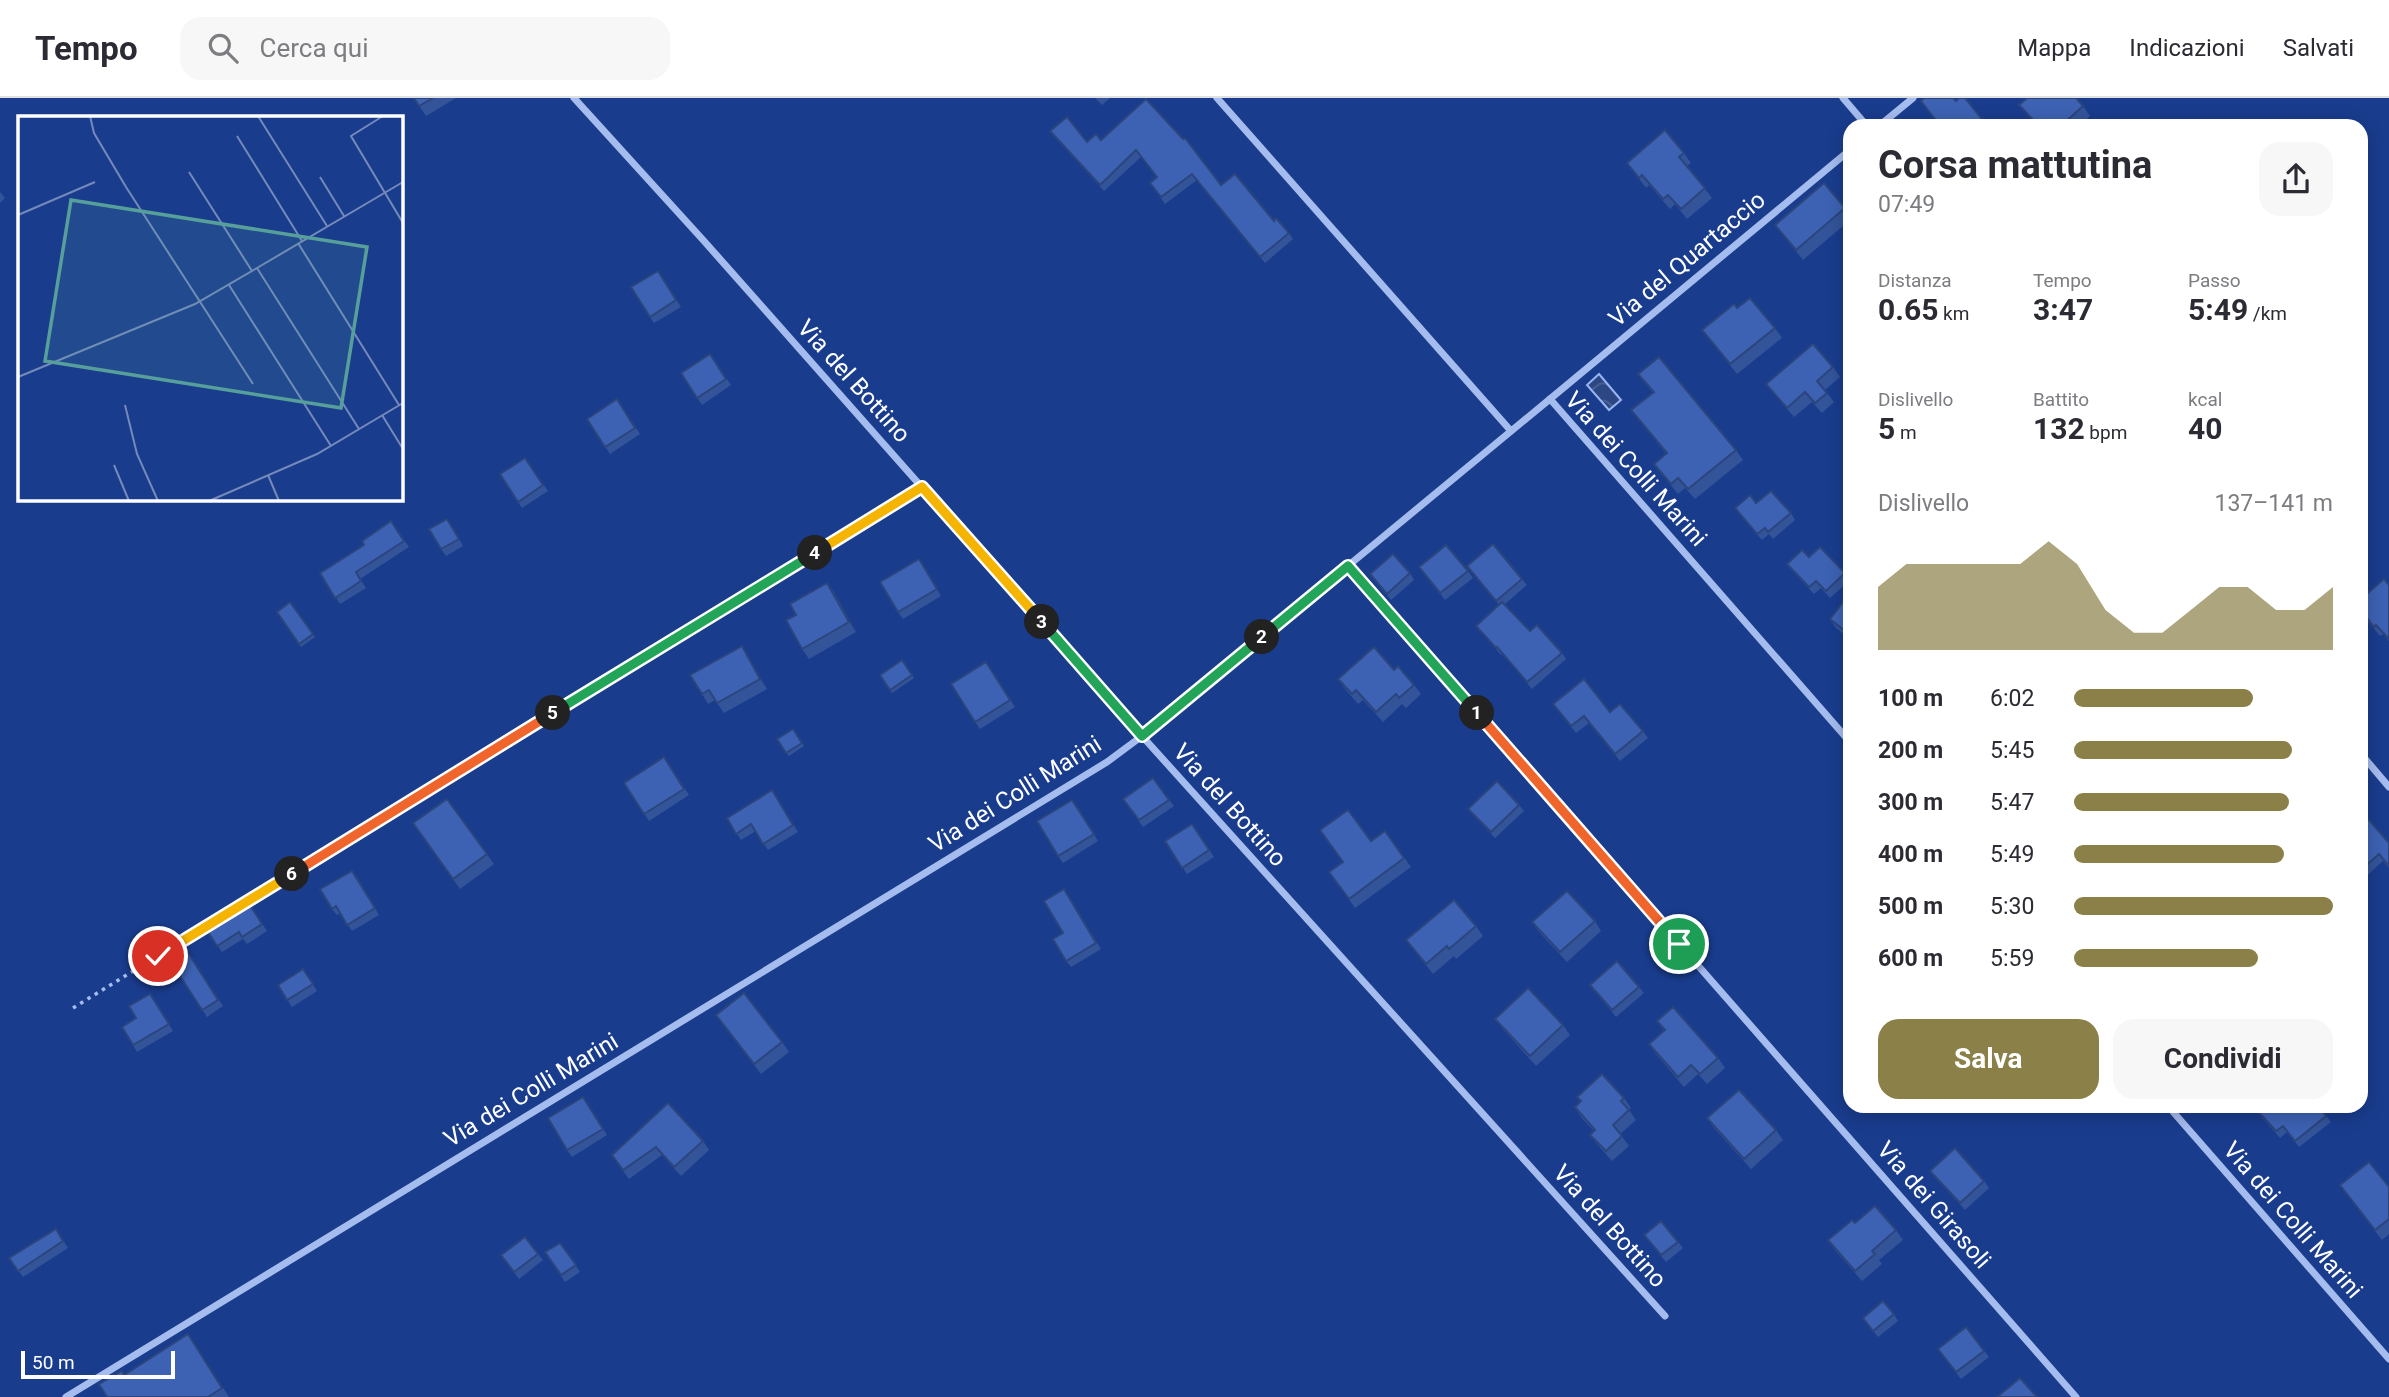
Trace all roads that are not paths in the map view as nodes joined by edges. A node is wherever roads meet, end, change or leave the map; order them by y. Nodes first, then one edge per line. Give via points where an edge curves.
1 (573, 98) edge
2 (1217, 98) edge
3 (1843, 98) edge
4 (1913, 98) edge
5 (1861, 119) edge
6 (1888, 119) edge
7 (1843, 155) edge
8 (1549, 399) junction
9 (1511, 431) junction
10 (1348, 566) junction
11 (1843, 734) edge
12 (1142, 736) junction
13 (2368, 762) edge
14 (2389, 787) edge
15 (2174, 1113) edge
16 (1665, 1316) dead end
17 (2389, 1359) edge
18 (66, 1397) edge
19 (2077, 1397) edge

1 - 12 street, Via del Bottino
2 - 9 street
3 - 5 street
4 - 6 street
7 - 8 street, Via del Quartaccio
8 - 9 street, Via dei Colli Marini
8 - 11 street, Via dei Colli Marini
9 - 10 street, Via dei Colli Marini
10 - 12 street, Via dei Colli Marini
10 - 19 street, Via dei Girasoli
12 - 16 street, Via del Bottino
12 - 18 street, Via dei Colli Marini via 1107,762
13 - 14 street
15 - 17 street, Via dei Colli Marini

